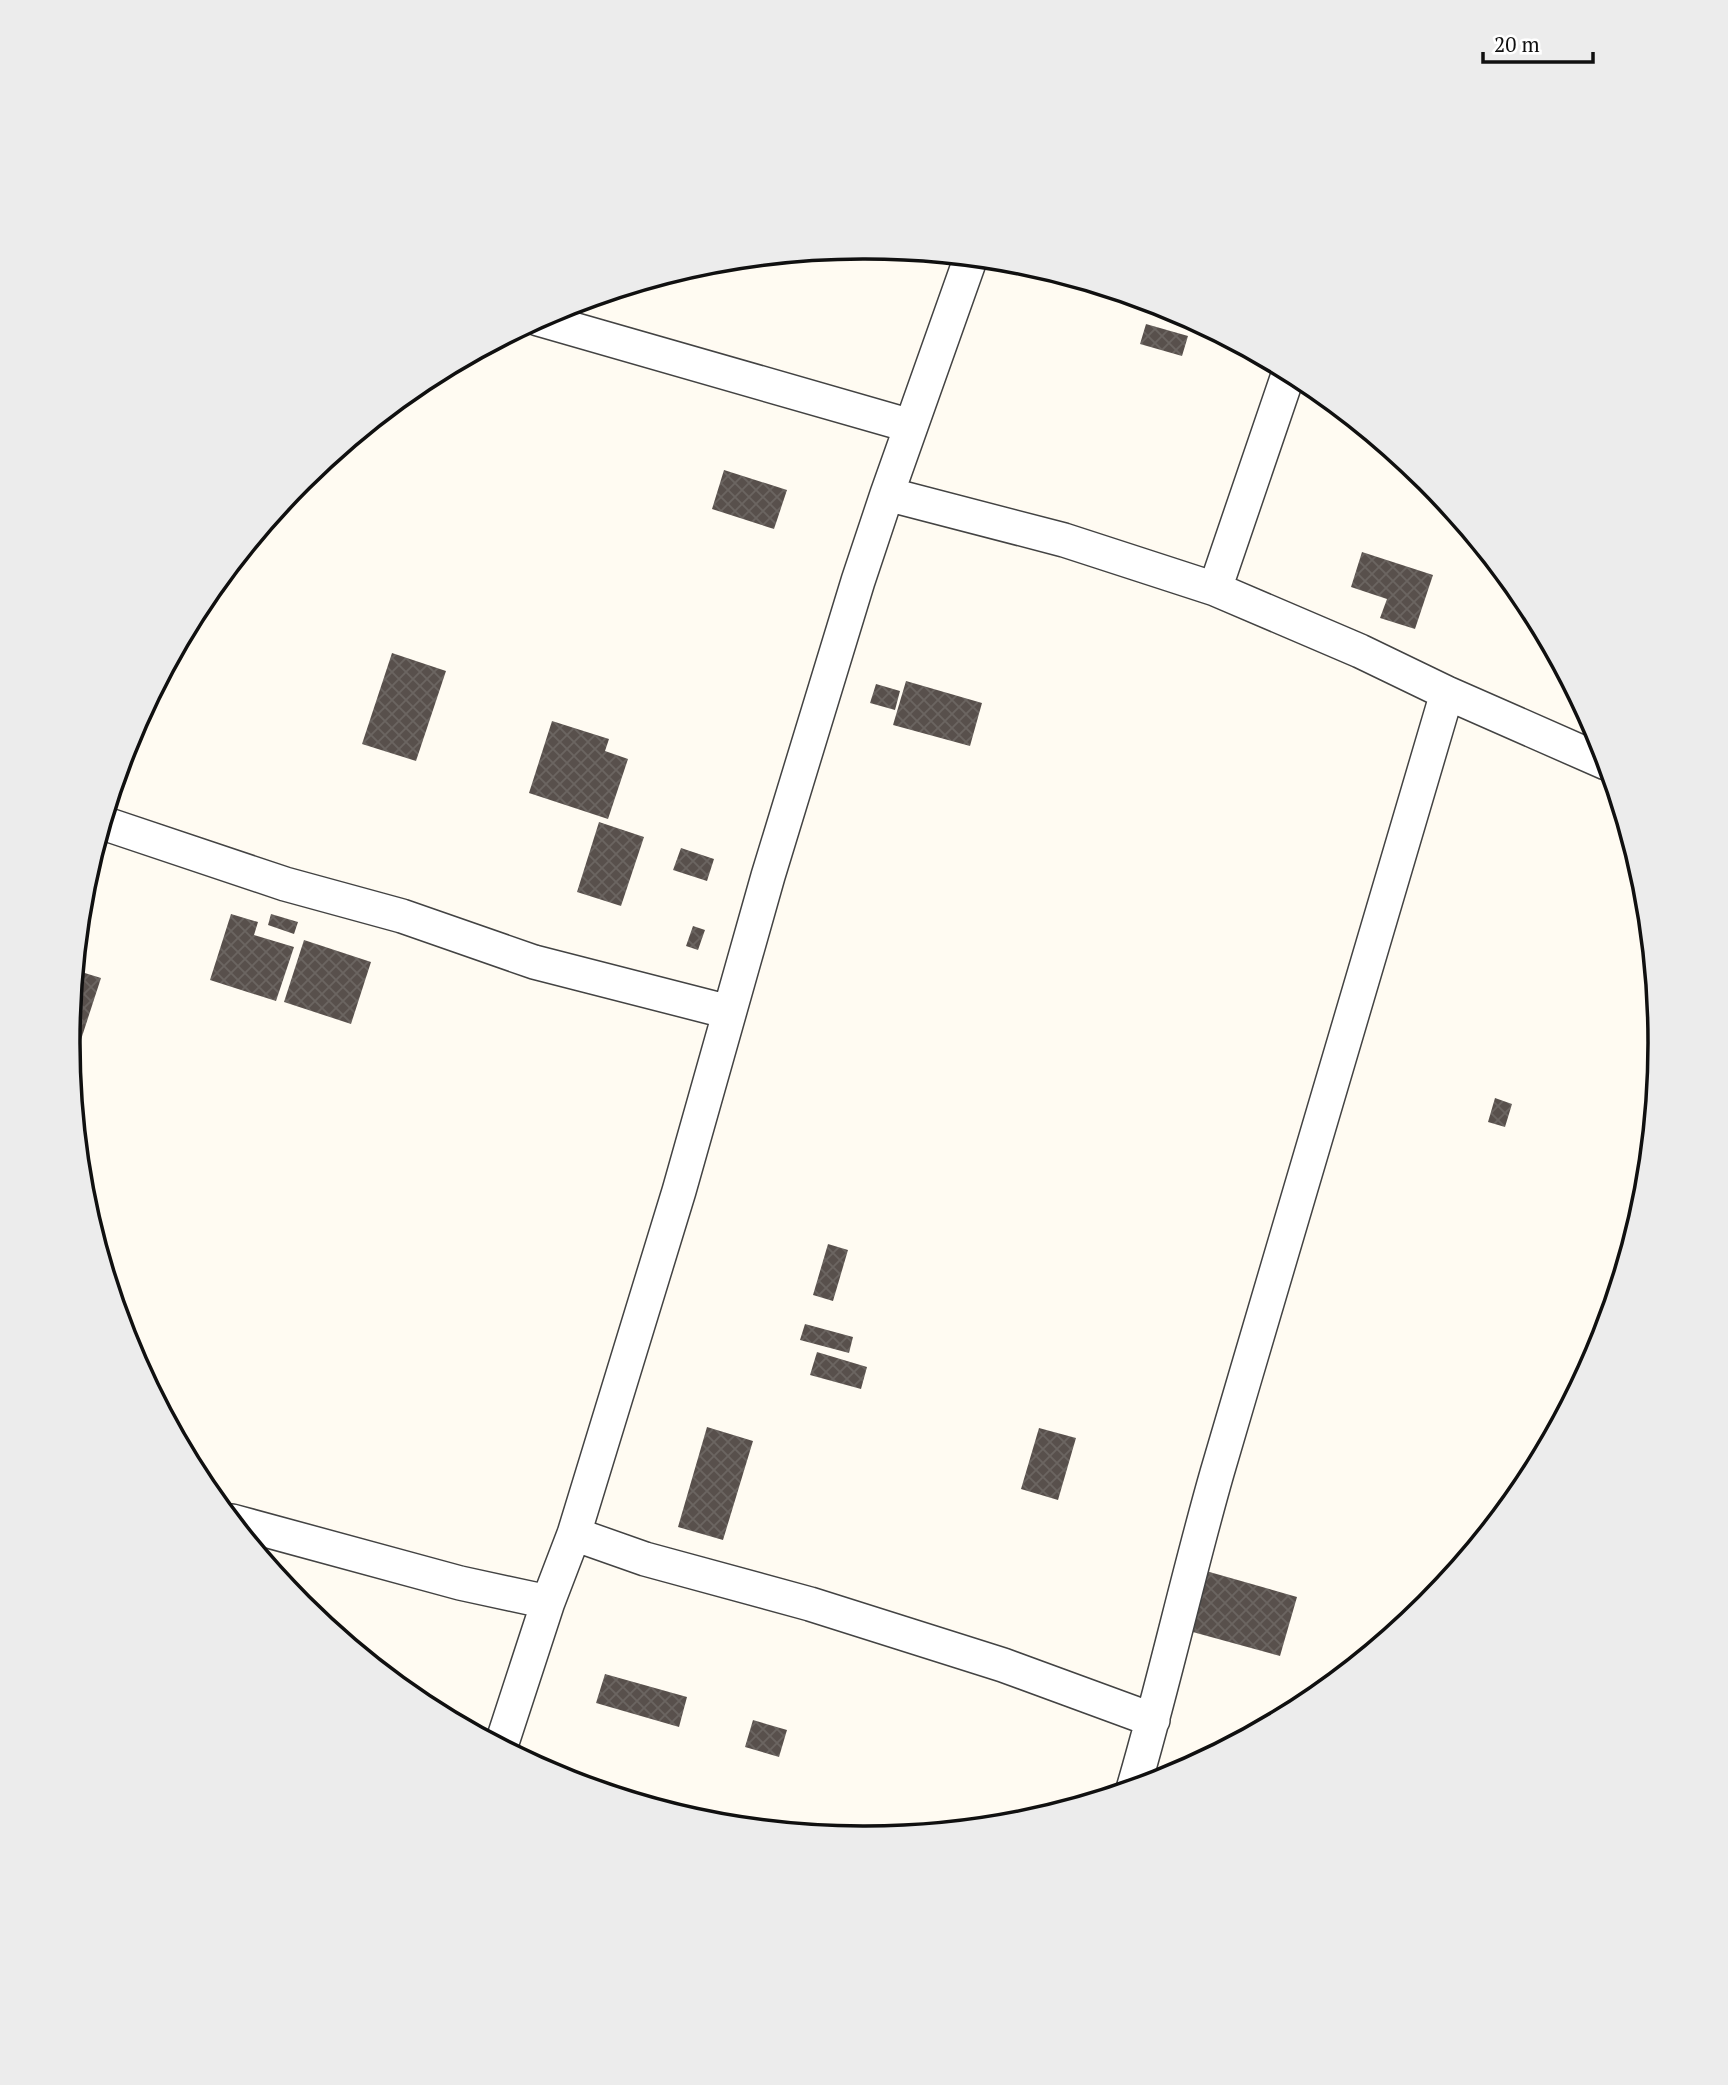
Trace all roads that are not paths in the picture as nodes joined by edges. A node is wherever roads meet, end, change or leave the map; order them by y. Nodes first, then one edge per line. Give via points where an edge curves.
1 (968, 266) edge
2 (554, 324) edge
3 (1285, 382) edge
4 (911, 426) junction
5 (887, 494) junction
6 (1215, 589) junction
7 (1447, 693) junction
8 (1593, 757) edge
9 (112, 825) edge
10 (729, 1012) junction
11 (246, 1524) edge
12 (574, 1534) junction
13 (548, 1602) junction
14 (1153, 1720) junction
15 (504, 1738) edge
16 (1136, 1776) edge

1 - 4 street
2 - 4 street
3 - 6 street
4 - 5 street
5 - 6 street via 1064,540
5 - 10 street
6 - 7 street
7 - 8 street
7 - 14 street via 1216,1477
9 - 10 street via 534,962
10 - 12 street
11 - 13 street via 460,1583
12 - 13 street
12 - 14 street via 1003,1665
13 - 15 street
14 - 16 street

